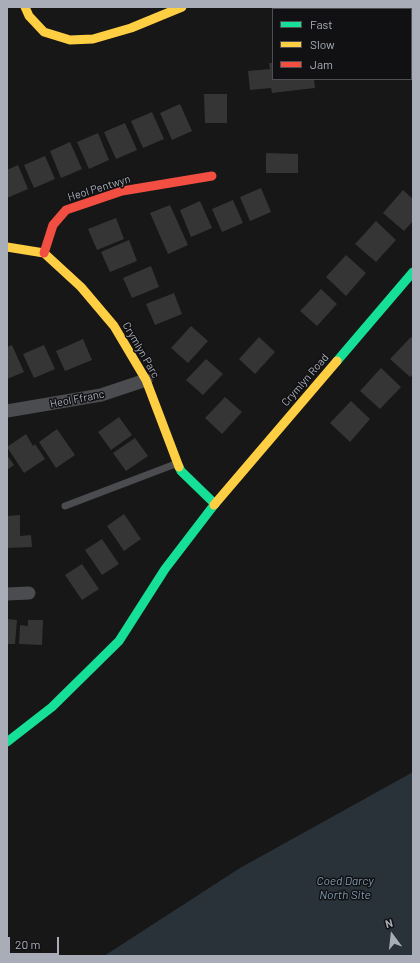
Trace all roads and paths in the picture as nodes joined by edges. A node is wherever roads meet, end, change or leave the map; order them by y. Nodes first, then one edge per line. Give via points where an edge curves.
1 (25, 7) edge
2 (182, 7) edge
3 (212, 176) dead end
4 (7, 247) edge
5 (44, 253) junction
6 (413, 272) edge
7 (146, 380) junction
8 (7, 411) edge
9 (178, 463) junction
10 (215, 504) junction
11 (65, 506) dead end
12 (7, 594) edge
13 (29, 594) dead end
14 (7, 742) edge

1 - 2 street via 29,16 44,32 70,40 93,39 131,28
3 - 5 street, Heol Pentwyn via 122,191 66,210 53,225
4 - 5 street
5 - 7 street, Crymlyn Parc via 82,287 114,326
6 - 10 street, Crymlyn Road
7 - 8 street, Heol Ffranc via 101,396
7 - 9 street, Crymlyn Parc
9 - 10 street, Crymlyn Parc via 181,471
9 - 11 lane
10 - 14 street, Crymlyn Road via 165,569 119,641 52,707
12 - 13 street

